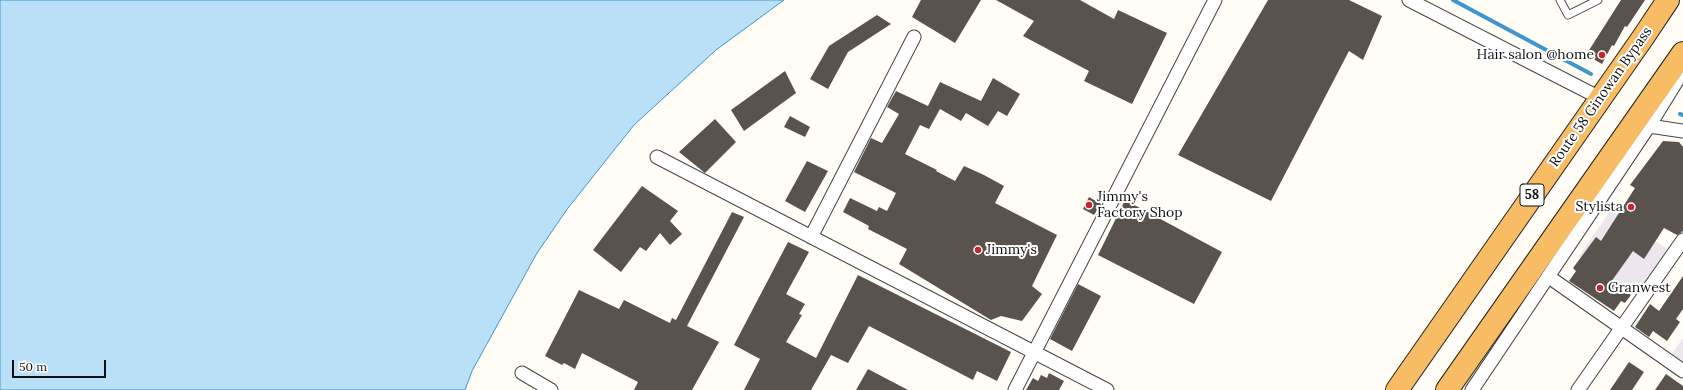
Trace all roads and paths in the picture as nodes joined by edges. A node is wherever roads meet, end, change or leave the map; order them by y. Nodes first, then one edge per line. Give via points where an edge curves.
1 (1215, 0) edge
2 (1409, 0) edge
3 (1560, 0) edge
4 (1598, 0) edge
5 (1668, 0) edge
6 (914, 37) dead end
7 (1683, 53) edge
8 (1683, 71) edge
9 (1600, 98) junction
10 (1649, 126) junction
11 (1683, 131) edge
12 (657, 158) dead end
13 (811, 237) junction
14 (1683, 240) edge
15 (1549, 277) junction
16 (1622, 327) junction
17 (1034, 352) junction
18 (1683, 372) edge
19 (522, 373) dead end
20 (551, 390) edge
21 (1015, 390) edge
22 (1107, 390) edge
23 (1396, 390) edge
24 (1447, 390) edge
25 (1472, 390) edge
26 (1578, 390) edge

1 - 17 street
2 - 9 street
3 - 4 lane via 1568,15
5 - 9 highway, Route 58 Ginowan Bypass / 58
6 - 13 street
7 - 24 highway
8 - 10 street
9 - 23 highway, Route 58 Ginowan Bypass / 58
10 - 11 street
10 - 15 street
12 - 13 street
13 - 17 street
14 - 16 street
15 - 16 street
15 - 25 street
16 - 18 street
16 - 26 street
17 - 21 street
17 - 22 street
19 - 20 street

